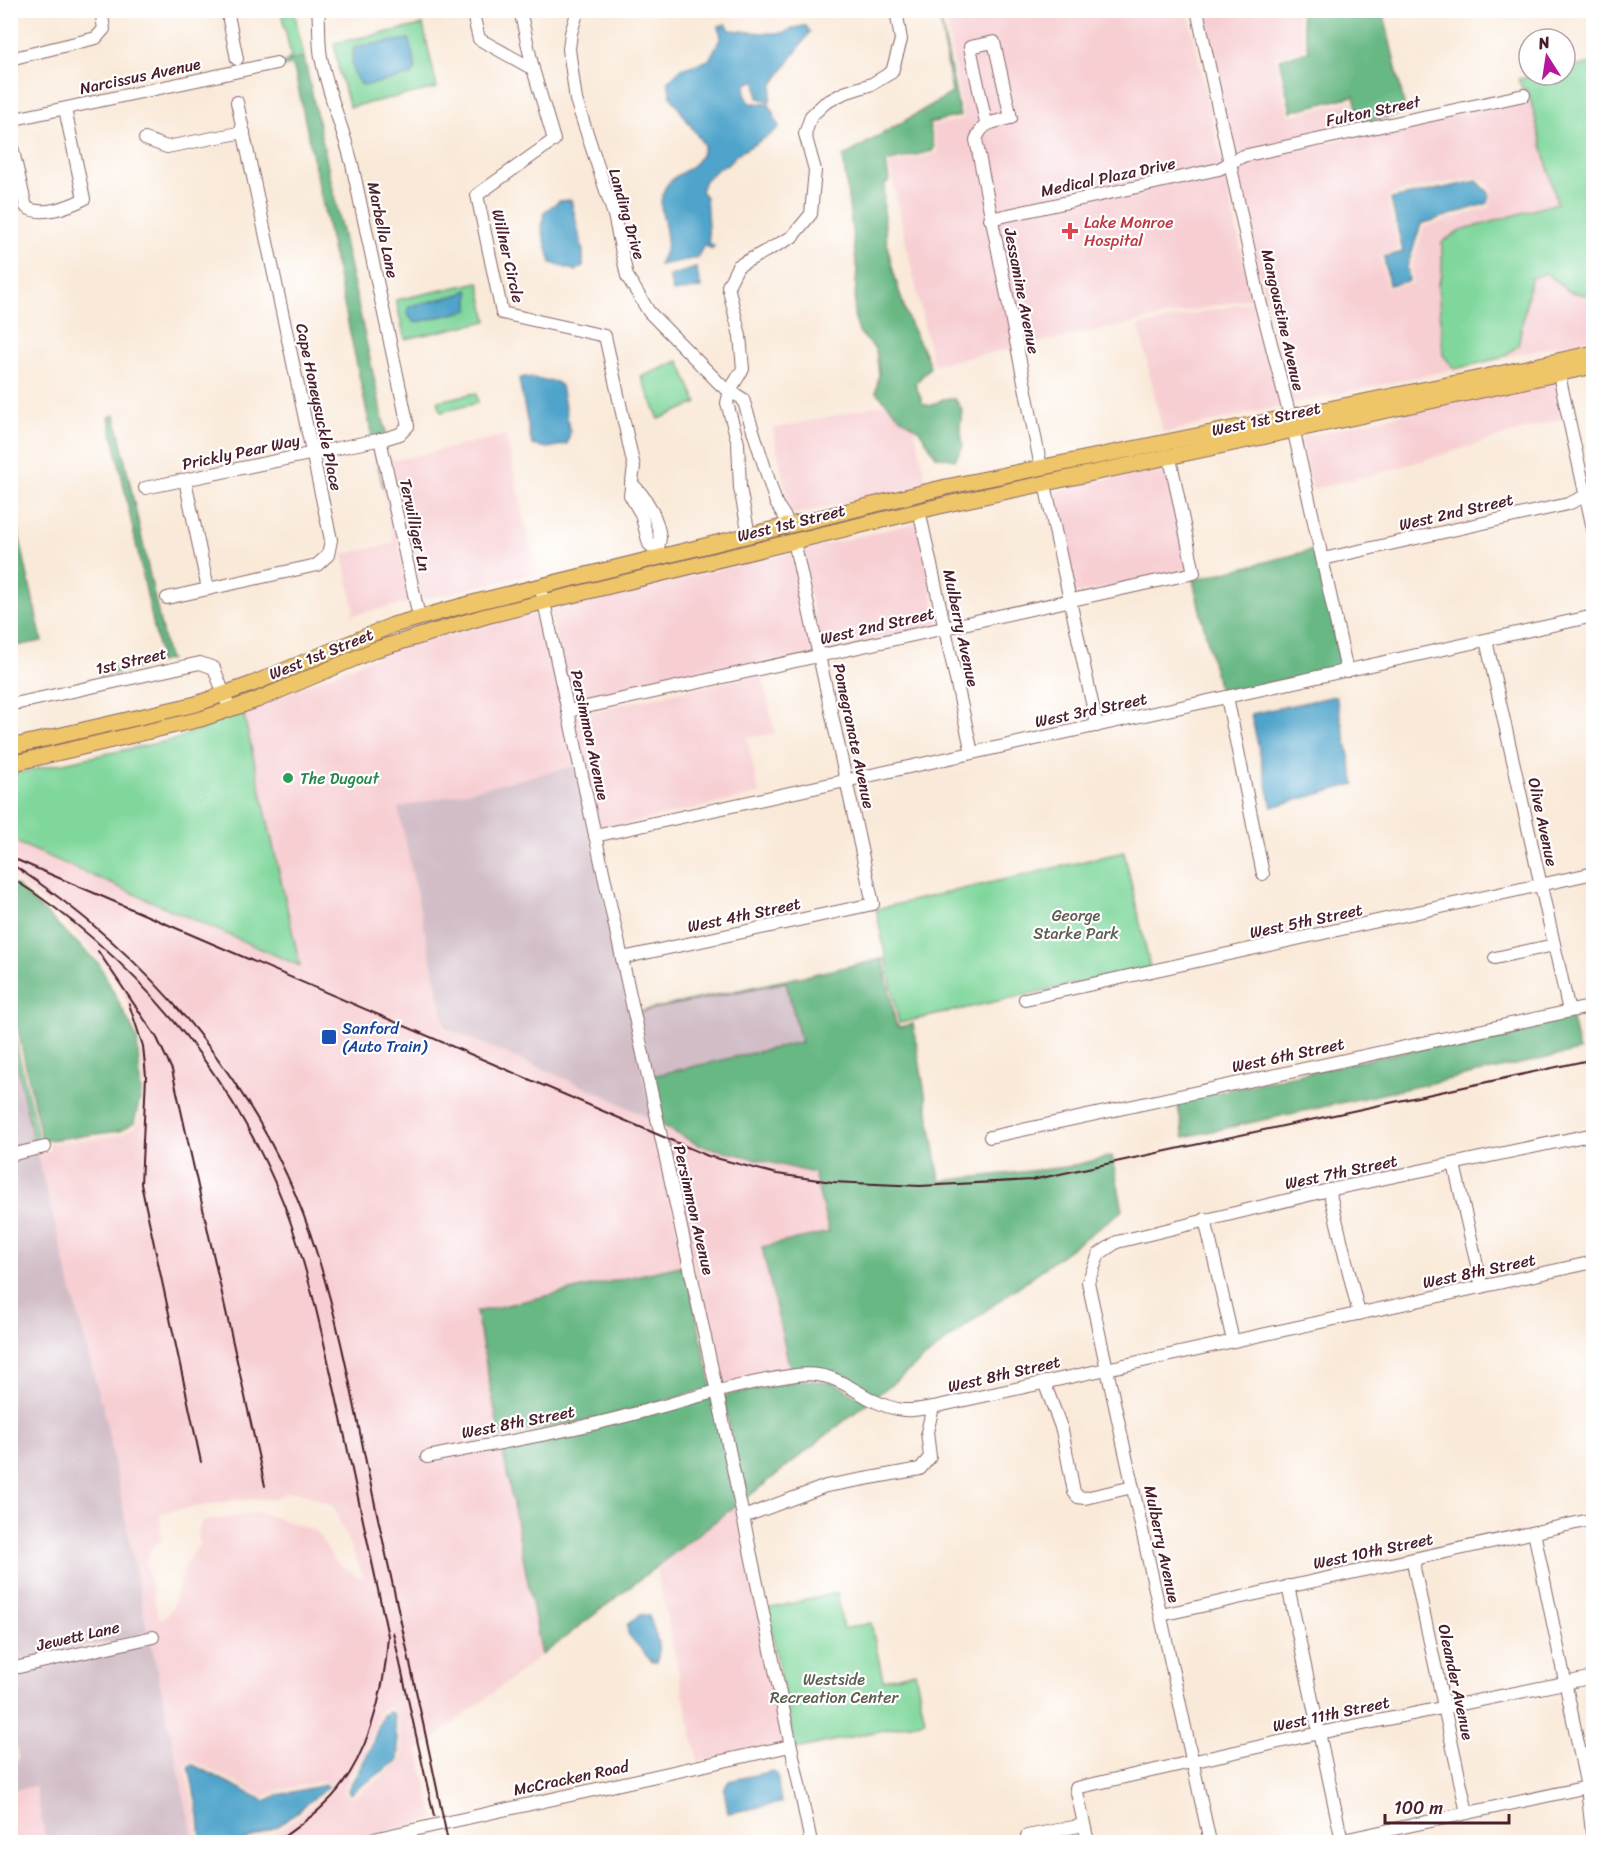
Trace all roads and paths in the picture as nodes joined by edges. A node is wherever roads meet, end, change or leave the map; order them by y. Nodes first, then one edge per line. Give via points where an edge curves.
1 (101, 10) edge
2 (227, 10) edge
3 (318, 10) edge
4 (472, 10) edge
5 (520, 10) edge
6 (578, 10) edge
7 (896, 10) edge
8 (1197, 10) edge
9 (10, 58) edge
10 (237, 59) dead end
11 (276, 63) dead end
12 (533, 69) junction
13 (1524, 95) dead end
14 (237, 102) dead end
15 (65, 109) junction
16 (10, 120) edge
17 (986, 123) junction
18 (243, 132) junction
19 (10, 138) edge
20 (146, 139) dead end
21 (1230, 162) junction
22 (990, 219) junction
23 (1593, 353) edge
24 (1593, 366) edge
25 (1559, 375) junction
26 (730, 390) junction
27 (1288, 417) junction
28 (1294, 432) junction
29 (380, 439) junction
30 (312, 454) junction
31 (1170, 458) junction
32 (1083, 459) junction
33 (1041, 467) junction
34 (185, 480) junction
35 (1045, 484) junction
36 (145, 488) dead end
37 (1590, 494) edge
38 (983, 496) junction
39 (919, 510) junction
40 (830, 515) junction
41 (790, 525) junction
42 (1593, 533) edge
43 (749, 535) junction
44 (794, 541) junction
45 (658, 554) junction
46 (1323, 559) junction
47 (541, 586) junction
48 (208, 589) junction
49 (167, 598) dead end
50 (1070, 600) junction
51 (544, 602) junction
52 (1593, 616) edge
53 (419, 617) junction
54 (944, 628) junction
55 (1486, 640) junction
56 (819, 657) junction
57 (1347, 671) junction
58 (225, 694) junction
59 (1227, 697) junction
60 (10, 705) edge
61 (230, 710) junction
62 (568, 711) junction
63 (1097, 726) junction
64 (10, 747) edge
65 (972, 753) junction
66 (10, 764) edge
67 (847, 780) junction
68 (595, 836) junction
69 (1593, 873) edge
70 (1263, 874) dead end
71 (1540, 885) junction
72 (873, 904) joint
73 (1554, 945) junction
74 (622, 958) junction
75 (1495, 958) dead end
76 (1025, 999) dead end
77 (1593, 1006) edge
78 (1569, 1011) junction
79 (1593, 1134) edge
80 (990, 1137) dead end
81 (45, 1147) dead end
82 (10, 1155) edge
83 (1454, 1164) junction
84 (1329, 1190) junction
85 (1205, 1219) junction
86 (1099, 1254) joint
87 (1593, 1262) edge
88 (1482, 1287) junction
89 (1359, 1314) junction
90 (1233, 1341) junction
91 (1107, 1368) junction
92 (1044, 1382) junction
93 (717, 1392) junction
94 (933, 1407) junction
95 (427, 1457) dead end
96 (1133, 1487) junction
97 (743, 1516) junction
98 (1593, 1519) edge
99 (1534, 1532) junction
100 (1414, 1559) junction
101 (1288, 1586) junction
102 (1161, 1615) junction
103 (153, 1637) dead end
104 (10, 1668) edge
105 (1593, 1677) edge
106 (1566, 1683) junction
107 (1445, 1708) junction
108 (1320, 1733) junction
109 (790, 1746) junction
110 (1192, 1761) junction
111 (1590, 1786) edge
112 (1467, 1813) junction
113 (1084, 1824) junction
114 (1027, 1836) dead end
115 (360, 1842) edge
116 (811, 1842) edge
117 (1088, 1842) edge
118 (1210, 1842) edge
119 (1338, 1842) edge
120 (1593, 1842) edge

1 - 9 street via 104,29 96,38
2 - 10 street
3 - 29 street, Marbella Lane via 322,65 344,132 408,418 404,431
4 - 12 street via 479,39
5 - 12 street, Willner Circle
6 - 26 street, Landing Drive via 569,49 576,100 614,216 627,276 649,312
7 - 26 street via 901,40 892,72 825,103 812,116 806,134 814,170 811,214 792,237 738,266 728,286 743,369
8 - 21 street, Mangoustine Avenue
11 - 15 street, Narcissus Avenue
12 - 45 street, Willner Circle via 554,140 477,195 501,313 604,336 634,467 631,483 643,494 653,516 660,539
13 - 21 street, Fulton Street
14 - 18 street, Cape Honeysuckle Place
15 - 16 street, Narcissus Avenue
15 - 19 street via 84,199 49,210 33,212 26,207
17 - 17 street, Jessamine Avenue via 970,47 994,42 1011,118
17 - 22 street, Jessamine Avenue via 976,140
18 - 20 street via 167,147
18 - 30 street, Cape Honeysuckle Place
21 - 22 street, Medical Plaza Drive via 1219,169
21 - 27 street, Mangoustine Avenue
22 - 33 street, Jessamine Avenue
23 - 25 main road via 1586,360 1570,364
23 - 27 main road, West 1st Street
24 - 25 main road, West 1st Street
25 - 28 main road, West 1st Street
25 - 37 street
26 - 41 street, Landing Drive via 743,399 776,502
26 - 43 street via 728,403 738,443 740,488
27 - 28 street, Mangoustine Avenue
27 - 32 main road, West 1st Street
28 - 31 main road, West 1st Street
28 - 46 street, Mangoustine Avenue
29 - 30 street, Prickly Pear Way
29 - 53 street, Terwilliger Ln
30 - 34 street, Prickly Pear Way
30 - 48 street, Cape Honeysuckle Place via 331,540 328,555 317,565
31 - 35 main road, West 1st Street
31 - 50 street, West 2nd Street via 1194,573
32 - 33 main road, West 1st Street
32 - 35 main road via 1053,473
33 - 38 main road via 1027,481 997,488
33 - 40 main road, West 1st Street
34 - 36 street, Prickly Pear Way
34 - 48 street
35 - 38 main road, West 1st Street
35 - 50 street
37 - 42 street
37 - 46 street, West 2nd Street via 1569,504
38 - 39 main road, West 1st Street
39 - 44 main road, West 1st Street
39 - 54 street, Mulberry Avenue
40 - 41 main road, West 1st Street
40 - 44 main road via 821,524 802,530
41 - 43 main road, West 1st Street
43 - 45 main road, West 1st Street
44 - 51 main road, West 1st Street
44 - 56 street, Pomegranate Avenue
45 - 47 main road, West 1st Street
46 - 57 street, Mangoustine Avenue
47 - 51 street, Persimmon Avenue
47 - 53 main road, West 1st Street
48 - 49 street, Cape Honeysuckle Place
50 - 54 street, West 2nd Street
50 - 63 street
51 - 61 main road, West 1st Street via 393,644
51 - 62 street, Persimmon Avenue
52 - 55 street, West 3rd Street
53 - 58 main road, West 1st Street
54 - 56 street, West 2nd Street
54 - 65 street, Mulberry Avenue
55 - 57 street, West 3rd Street
55 - 71 street, Olive Avenue
56 - 62 street, West 2nd Street
56 - 67 street, Pomegranate Avenue
57 - 59 street, West 3rd Street
58 - 60 street, 1st Street via 214,668 192,663
58 - 61 street, 1st Street
58 - 64 main road, West 1st Street via 167,712
59 - 63 street, West 3rd Street
59 - 70 street
61 - 66 main road, West 1st Street via 161,731
62 - 68 street, Persimmon Avenue
63 - 65 street, West 3rd Street
65 - 67 street, West 3rd Street
67 - 68 street, West 3rd Street
67 - 72 street, Pomegranate Avenue
68 - 74 street, Persimmon Avenue
69 - 71 street, West 5th Street
71 - 73 street, Olive Avenue
71 - 76 street, West 5th Street
72 - 74 street, West 4th Street
73 - 75 street
73 - 78 street, Olive Avenue
74 - 93 street, Persimmon Avenue
77 - 78 street, West 6th Street
78 - 80 street, West 6th Street
79 - 83 street, West 7th Street
81 - 82 street
83 - 84 street, West 7th Street
83 - 88 street
84 - 85 street, West 7th Street
84 - 89 street
85 - 86 street, West 7th Street via 1117,1242
85 - 90 street
86 - 91 street, Mulberry Avenue via 1088,1282
87 - 88 street, West 8th Street
88 - 89 street, West 8th Street
89 - 90 street, West 8th Street
90 - 91 street, West 8th Street
91 - 92 street, West 8th Street
91 - 96 street, Mulberry Avenue
92 - 94 street, West 8th Street
92 - 96 street via 1062,1430 1078,1497
93 - 94 street, West 8th Street via 797,1375 824,1376 848,1384 882,1405 909,1411
93 - 95 street, West 8th Street via 608,1421
93 - 97 street, Persimmon Avenue
94 - 97 street via 927,1432 930,1457 920,1469 826,1486
96 - 102 street, Mulberry Avenue
97 - 109 street, Persimmon Avenue
98 - 99 street, West 10th Street
99 - 100 street, West 10th Street
99 - 106 street
100 - 101 street, West 10th Street
100 - 107 street, Oleander Avenue
101 - 102 street, West 10th Street
101 - 108 street
102 - 110 street, Mulberry Avenue
103 - 104 street, Jewett Lane
105 - 106 street, West 11th Street
106 - 107 street, West 11th Street
106 - 111 street
107 - 108 street, West 11th Street
107 - 112 street, Oleander Avenue
108 - 110 street, West 11th Street
108 - 119 street
109 - 115 street, McCracken Road
109 - 116 street, Persimmon Avenue
110 - 113 street, West 11th Street via 1076,1788
110 - 118 street, Mulberry Avenue
111 - 112 street
111 - 120 street
112 - 119 street
113 - 114 street
113 - 117 street

